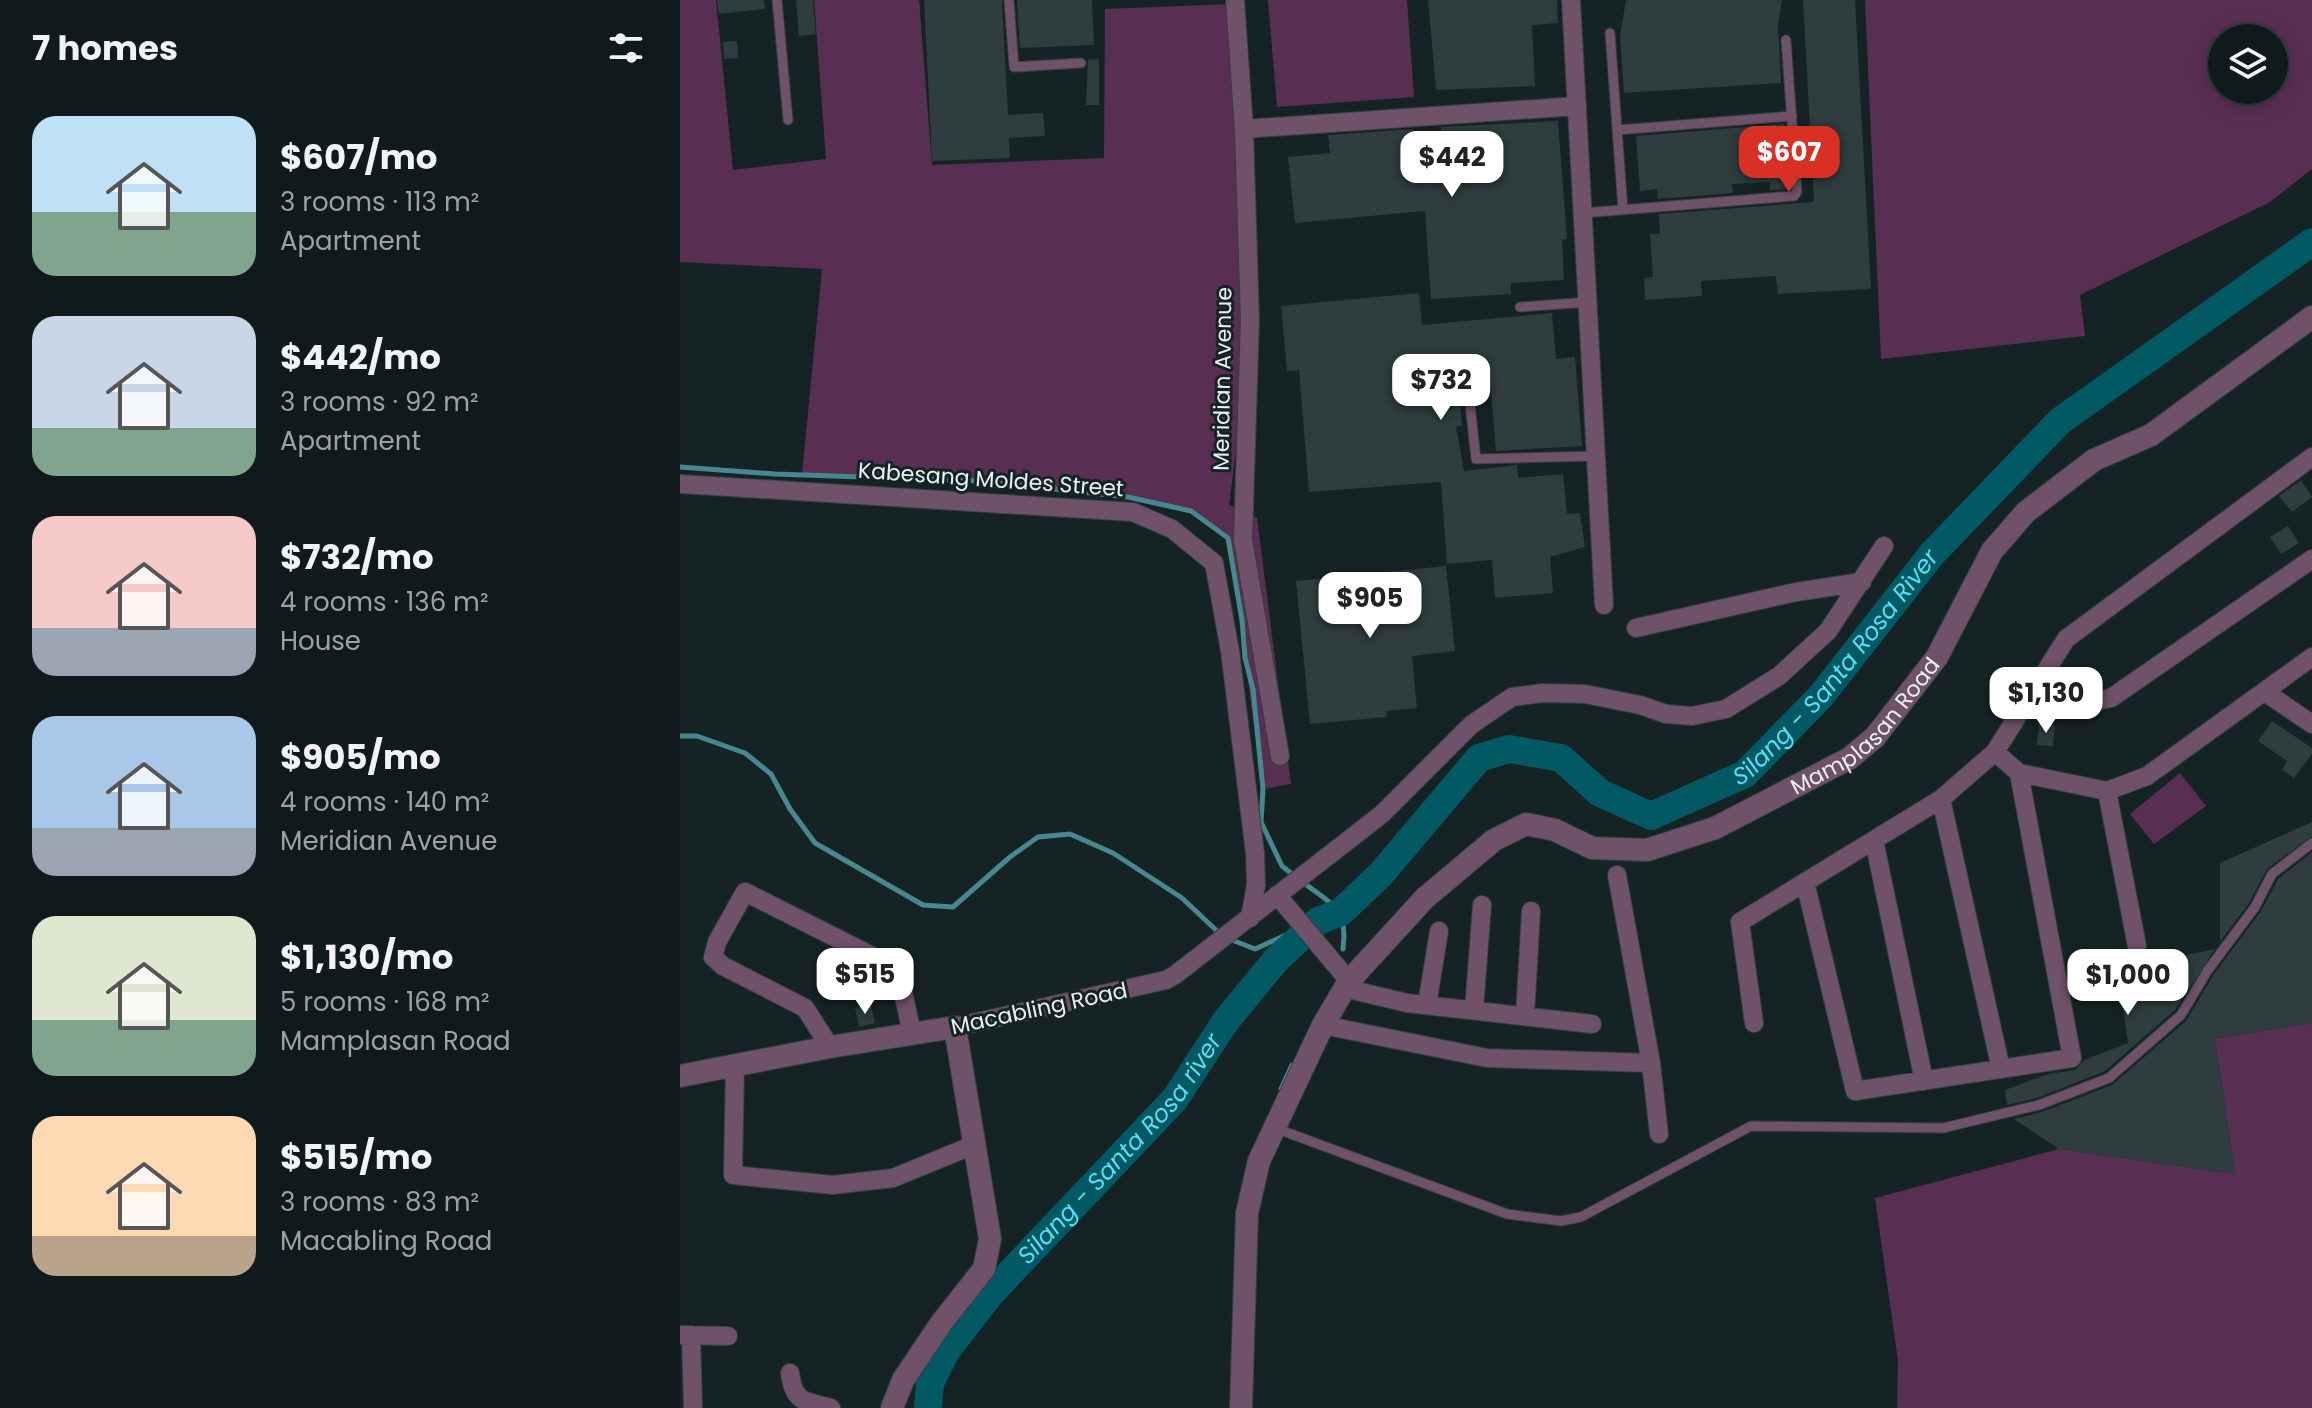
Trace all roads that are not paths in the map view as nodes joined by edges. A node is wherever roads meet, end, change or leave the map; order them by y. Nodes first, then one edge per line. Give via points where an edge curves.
1 (777, 0) edge
2 (1009, 0) edge
3 (1235, 0) edge
4 (1571, 0) edge
5 (1610, 33) dead end
6 (1786, 40) dead end
7 (1081, 63) dead end
8 (1577, 106) junction
9 (1792, 116) junction
10 (788, 120) dead end
11 (1244, 129) junction
12 (1617, 130) junction
13 (1623, 210) junction
14 (1583, 213) junction
15 (1588, 302) junction
16 (1520, 307) dead end
17 (2312, 317) edge
18 (1470, 404) dead end
19 (1596, 456) junction
20 (2312, 457) edge
21 (680, 484) edge
22 (1884, 546) dead end
23 (2312, 559) edge
24 (1862, 582) junction
25 (1604, 605) dead end
26 (1636, 628) dead end
27 (2312, 657) edge
28 (2036, 687) junction
29 (2265, 692) junction
30 (2312, 724) edge
31 (1995, 752) junction
32 (1280, 756) dead end
33 (2019, 773) junction
34 (2107, 791) junction
35 (1941, 799) junction
36 (1874, 840) junction
37 (2312, 843) edge
38 (1617, 875) dead end
39 (1805, 882) junction
40 (1282, 900) junction
41 (1482, 905) dead end
42 (1531, 911) dead end
43 (1250, 918) junction
44 (1439, 931) dead end
45 (2137, 946) dead end
46 (1346, 984) junction
47 (1427, 1005) junction
48 (1474, 1010) junction
49 (1525, 1016) junction
50 (1754, 1023) dead end
51 (1592, 1024) dead end
52 (1323, 1025) junction
53 (955, 1027) junction
54 (912, 1034) junction
55 (830, 1047) junction
56 (1651, 1063) junction
57 (735, 1066) junction
58 (2001, 1069) junction
59 (680, 1076) edge
60 (1924, 1081) junction
61 (1275, 1128) junction
62 (1659, 1134) dead end
63 (976, 1144) junction
64 (685, 1335) edge
65 (728, 1336) dead end
66 (790, 1373) dead end
67 (693, 1408) edge
68 (831, 1408) edge
69 (892, 1408) edge
70 (1241, 1408) edge

1 - 10 lane
2 - 7 lane via 1014,67
3 - 11 street, Meridian Avenue
4 - 8 street
5 - 12 lane
6 - 9 lane
8 - 11 street
8 - 14 street
9 - 12 lane
9 - 13 lane via 1794,196
11 - 32 street, Meridian Avenue via 1250,320 1243,540
12 - 13 lane
13 - 14 lane
14 - 15 street
15 - 16 lane
15 - 19 street
17 - 46 street, Mamplasan Road via 2151,435 2094,460 2026,512 1992,551 1937,657 1875,737 1850,758 1715,828 1647,850 1592,848 1555,830 1526,824 1494,840 1425,898
18 - 19 lane via 1476,459
19 - 25 street
20 - 28 street via 2066,639
21 - 43 street, Kabesang Moldes Street via 1133,512 1172,529 1214,563 1255,853
22 - 24 street, Macabling Road
23 - 28 street via 2111,698 2088,703
24 - 26 street
24 - 40 street, Macabling Road via 1819,640 1779,676 1726,709 1692,716 1585,694 1512,697 1471,725 1382,814
27 - 29 street
28 - 31 street
29 - 30 street
29 - 34 street via 2147,776
31 - 33 street
31 - 35 street
33 - 34 street
33 - 58 street via 2072,1058
34 - 45 street
35 - 36 street
35 - 58 street
36 - 39 street
36 - 60 street
37 - 61 lane via 2272,874 2181,1015 2109,1078 2039,1105 1943,1128 1751,1126 1581,1217 1561,1221 1507,1214
38 - 56 street
39 - 50 street via 1740,922
39 - 60 street via 1855,1091
40 - 43 street, Macabling Road
40 - 46 street
41 - 48 street
42 - 49 street
43 - 53 street, Macabling Road via 1166,980
44 - 47 street
46 - 47 street
46 - 52 street, Mamplasan Road
47 - 48 street
48 - 49 street
49 - 51 street
52 - 56 street via 1487,1058
52 - 61 street, Mamplasan Road
53 - 54 street, Macabling Road
53 - 63 street
54 - 55 street, Macabling Road
54 - 55 street via 894,967 745,892 713,957 805,1008
55 - 57 street, Macabling Road
56 - 62 street
57 - 59 street, Macabling Road
57 - 63 street via 733,1175 833,1185 893,1178
58 - 60 street
61 - 70 street, Mamplasan Road via 1259,1161 1247,1213
63 - 69 street via 990,1239 984,1269 903,1380
64 - 65 street
64 - 67 street
66 - 68 street via 796,1396

